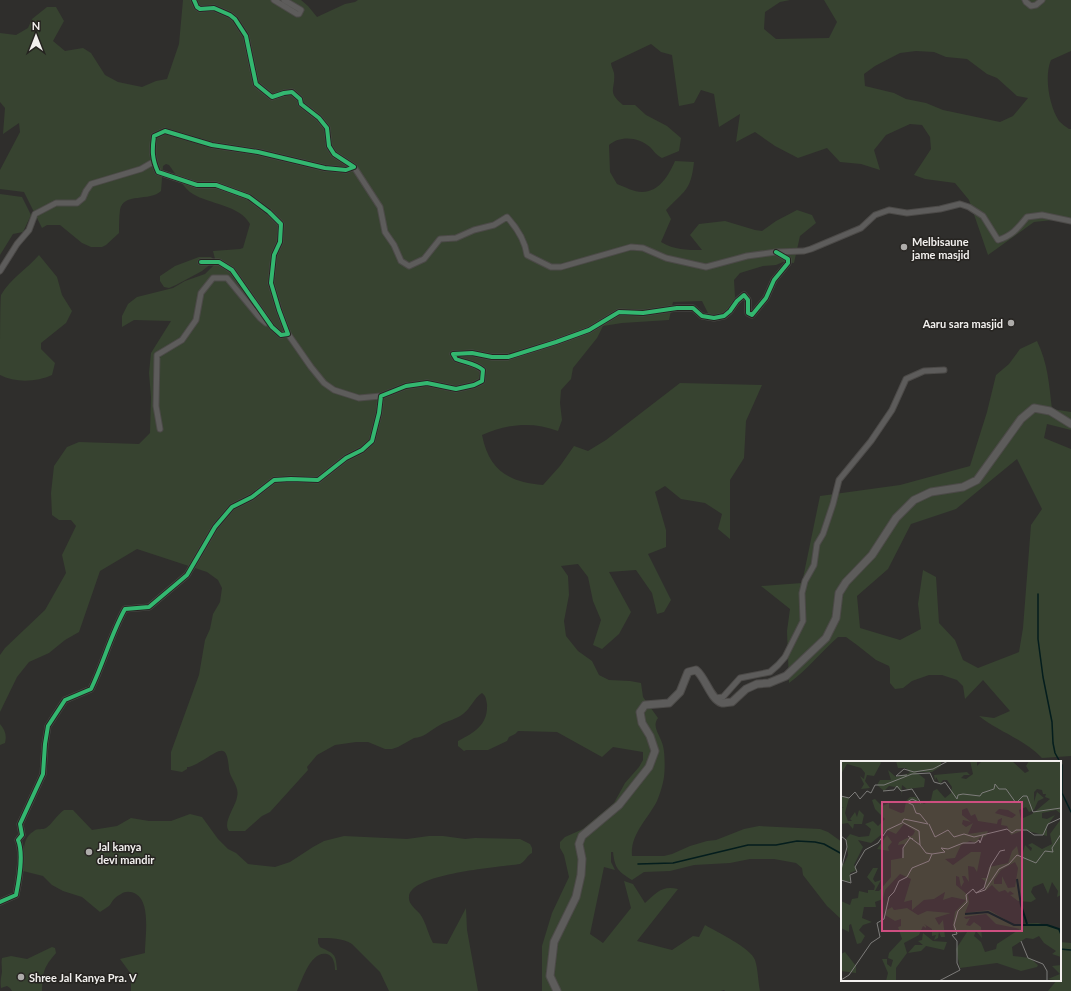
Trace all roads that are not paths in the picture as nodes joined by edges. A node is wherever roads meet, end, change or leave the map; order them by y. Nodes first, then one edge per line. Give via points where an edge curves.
1 (194, 0) edge
2 (274, 0) edge
3 (284, 0) edge
4 (1025, 0) edge
5 (1042, 0) edge
6 (154, 162) junction
7 (354, 167) junction
8 (1071, 221) edge
9 (776, 252) junction
10 (200, 262) dead end
11 (0, 271) edge
12 (272, 327) junction
13 (288, 334) junction
14 (944, 370) dead end
15 (381, 396) junction
16 (1071, 424) edge
17 (160, 429) dead end
18 (715, 698) junction
19 (0, 902) edge
20 (557, 991) edge

1 - 7 street via 200,10 214,8 235,19 246,36 256,84 272,97 292,92 327,128 329,146 334,154
2 - 3 street via 299,14 301,10
4 - 5 street via 1031,6
6 - 7 street via 154,136 165,131 212,145 258,152 325,168 346,170
6 - 11 street via 141,169 91,184 77,203 56,203 35,214 29,230
6 - 13 street via 158,172 197,185 216,185 249,197 281,224 280,242 274,255 271,283
7 - 9 street via 380,206 385,232 401,261 409,266 424,258 440,239 456,238 494,225 507,217 526,246 527,255 551,267 561,267 631,248 643,248 666,258 706,267 747,256
8 - 9 street via 1042,215 1027,217 1014,233 998,240 984,216 960,204 907,213 889,210 876,215 861,228 811,249
9 - 15 street via 788,260 788,263 752,315 748,313 748,300 744,295 724,316 714,318 702,316 693,308 643,313 619,312 589,330 508,357 472,353 453,354 456,359 476,364 483,370 482,381 474,385 456,389 427,383 406,386
10 - 12 street via 219,262 232,270
12 - 13 street via 281,335
12 - 17 street via 260,318 227,278 213,278 201,293 196,320 182,340 157,355 156,406
13 - 15 street via 324,383 334,390 359,398
14 - 18 street via 924,371 906,379 892,410 839,480 823,534 817,544 814,565 805,581 802,593 803,622 784,657 770,672 740,678 723,697
15 - 19 street via 372,441 362,450 346,458 318,480 274,480 252,497 232,507 215,527 188,575 149,607 125,608 116,624 101,669 91,688 65,700 48,726 43,774 20,824 22,835 18,840 21,860 16,895
16 - 18 main road via 1050,411 1034,408 1021,419 977,480 963,487 931,492 914,500 896,518 872,555 846,582 840,593 836,618 826,638 786,676 746,689 732,702 722,703
18 - 20 main road via 702,675 696,670 688,672 680,692 669,703 646,705 640,712 642,723 655,751 649,767 620,805 582,836 579,844 582,859 581,875 576,897 554,942 550,976

